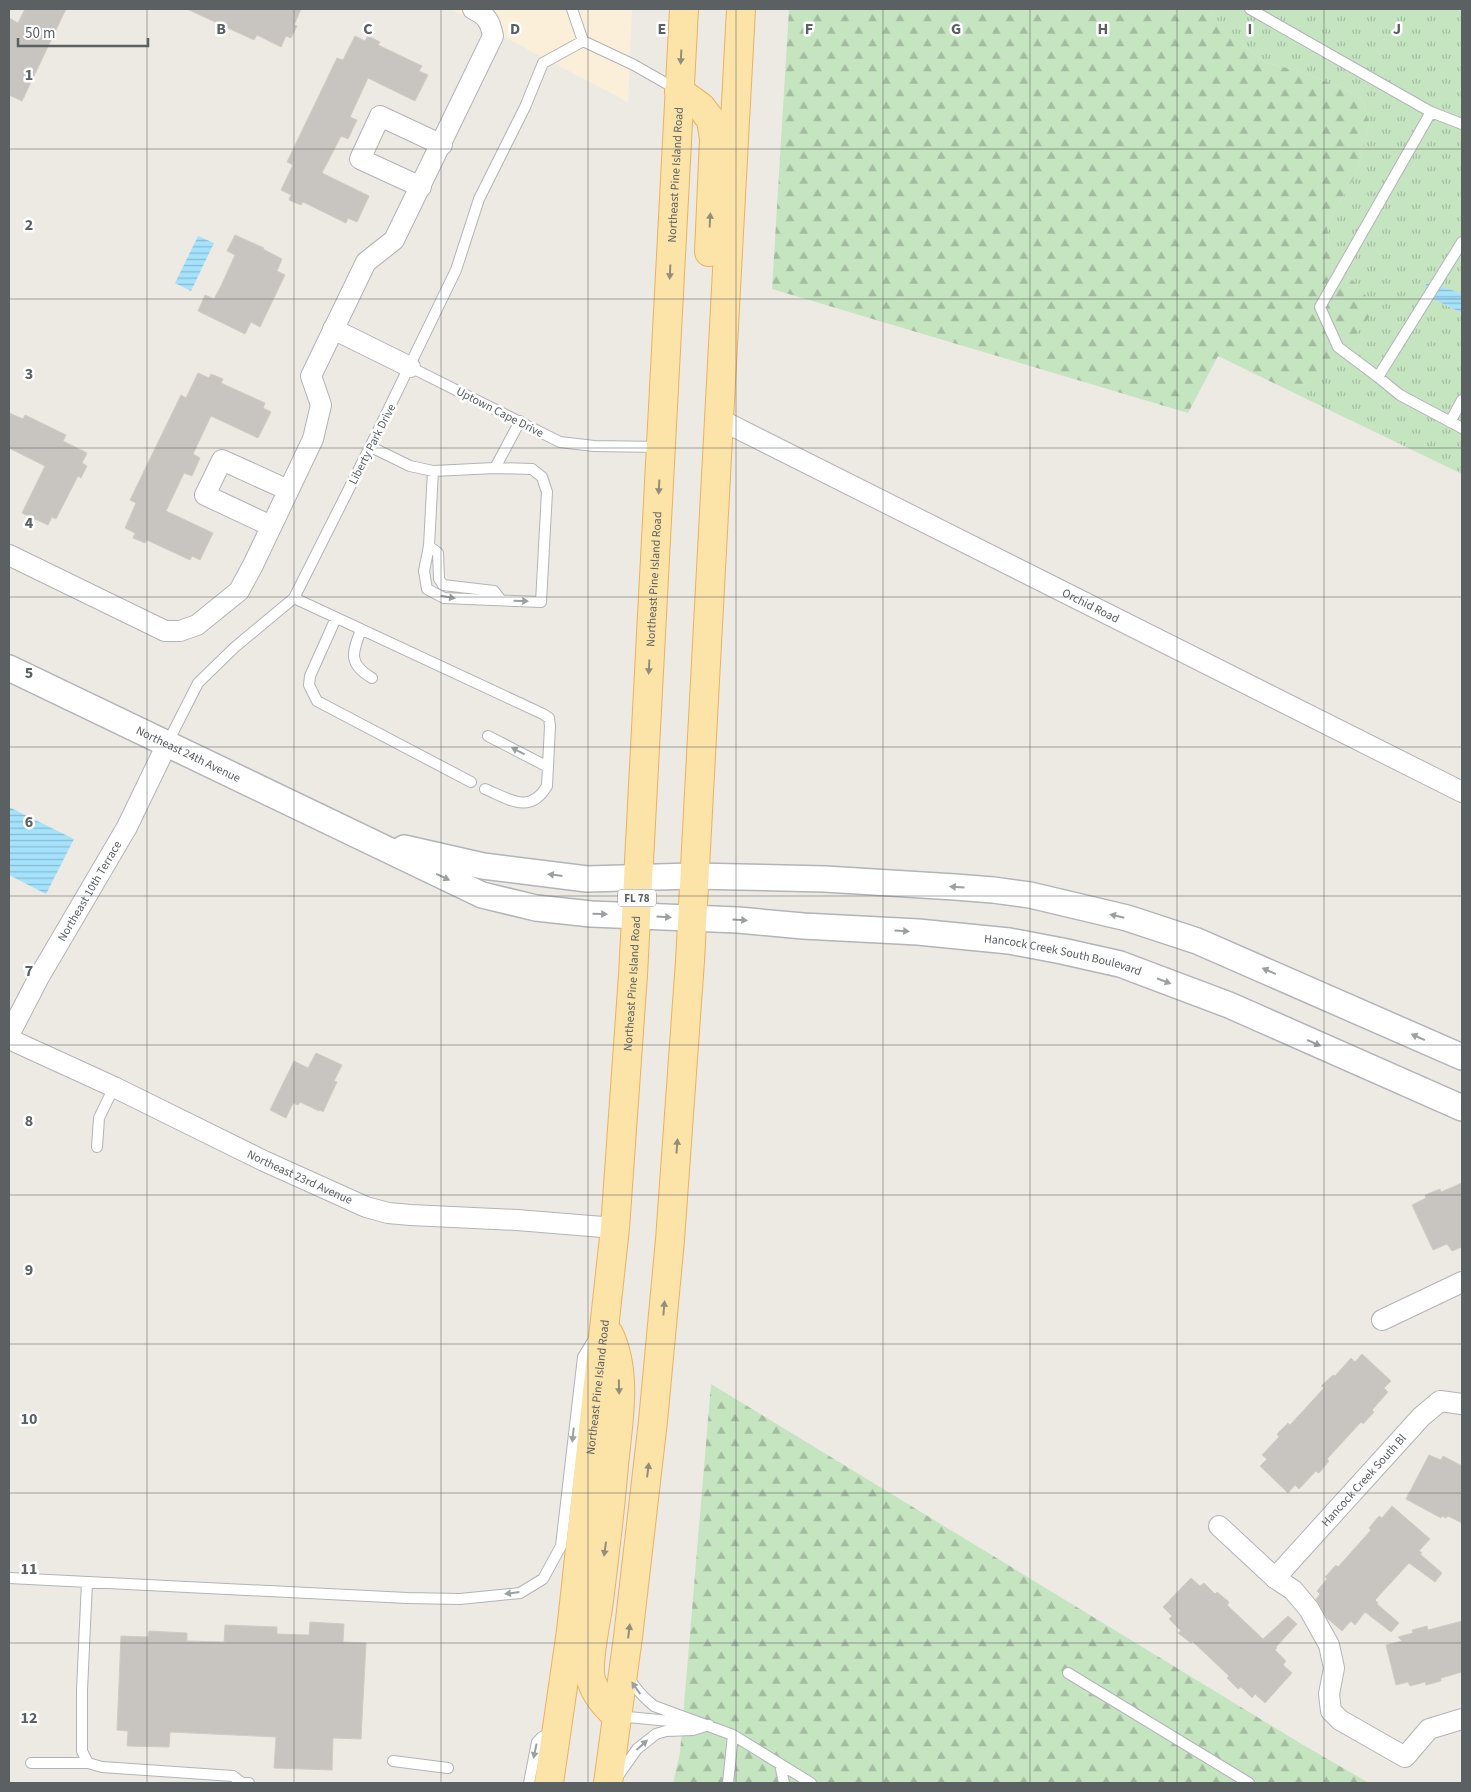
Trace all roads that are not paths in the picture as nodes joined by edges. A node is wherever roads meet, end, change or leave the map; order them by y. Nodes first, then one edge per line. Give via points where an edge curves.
1 (473, 9) edge
2 (572, 9) edge
3 (684, 9) edge
4 (740, 9) edge
5 (1250, 9) edge
6 (583, 42) junction
7 (680, 91) junction
8 (1430, 112) junction
9 (1462, 124) edge
10 (442, 145) junction
11 (420, 187) junction
12 (1462, 242) edge
13 (333, 329) junction
14 (410, 367) junction
15 (1378, 377) junction
16 (1462, 400) edge
17 (719, 419) junction
18 (520, 421) junction
19 (1450, 422) junction
20 (1462, 428) edge
21 (370, 447) junction
22 (661, 447) junction
23 (495, 468) junction
24 (433, 471) junction
25 (288, 490) junction
26 (271, 526) junction
27 (429, 546) junction
28 (712, 547) junction
29 (9, 555) edge
30 (294, 598) junction
31 (501, 600) junction
32 (336, 618) junction
33 (362, 630) junction
34 (9, 668) edge
35 (372, 678) dead end
36 (488, 736) dead end
37 (167, 744) junction
38 (548, 767) junction
39 (471, 782) dead end
40 (485, 789) dead end
41 (1462, 792) edge
42 (368, 840) junction
43 (638, 876) junction
44 (694, 876) junction
45 (636, 915) junction
46 (692, 918) junction
47 (9, 1035) edge
48 (9, 1039) edge
49 (1462, 1057) edge
50 (114, 1087) junction
51 (1462, 1108) edge
52 (97, 1148) dead end
53 (615, 1228) junction
54 (1462, 1282) edge
55 (1382, 1320) dead end
56 (604, 1324) junction
57 (1462, 1404) edge
58 (1220, 1526) dead end
59 (9, 1578) edge
60 (1275, 1578) junction
61 (87, 1582) junction
62 (624, 1667) junction
63 (1068, 1674) dead end
64 (617, 1716) junction
65 (1462, 1719) edge
66 (709, 1725) junction
67 (557, 1730) junction
68 (733, 1735) junction
69 (394, 1761) dead end
70 (31, 1763) dead end
71 (88, 1763) junction
72 (780, 1764) junction
73 (448, 1768) dead end
74 (249, 1783) edge
75 (529, 1783) edge
76 (550, 1783) edge
77 (608, 1783) edge
78 (612, 1783) edge
79 (728, 1783) edge
80 (784, 1783) edge
81 (811, 1783) edge
82 (1249, 1783) edge

1 - 10 street via 490,22 493,36
2 - 6 lane
3 -> 7 main road, Northeast Pine Island Road / FL 78
4 - 17 main road, Northeast Pine Island Road
5 - 8 lane
6 - 7 lane
6 - 14 lane, Liberty Park Drive via 543,63 479,199 456,270
7 -> 22 main road, Northeast Pine Island Road / FL 78
28 -> 7 main road, Northeast Pine Island Road via 698,487 714,139 711,120 701,107
8 - 9 lane
8 - 15 lane via 1320,307 1338,347
10 - 11 street
10 - 11 street via 380,116 360,159
11 - 13 street via 394,240 366,262
12 - 15 lane
13 - 14 street
13 - 25 street via 311,376 321,405 313,439
14 - 18 lane, Uptown Cape Drive
14 - 21 lane, Liberty Park Drive
15 - 19 lane via 1400,395
16 - 19 lane
17 - 28 main road, Northeast Pine Island Road
17 - 41 street, Orchid Road
18 - 22 lane, Uptown Cape Drive via 560,442
18 - 23 lane
19 - 20 lane
21 - 24 lane via 410,466
21 - 30 lane, Liberty Park Drive
22 -> 43 main road, Northeast Pine Island Road / FL 78
23 - 24 lane
31 -> 23 lane via 541,602 547,492 542,477 532,469
24 - 27 lane
25 - 26 street
25 - 26 street via 222,460 205,495
26 - 29 street via 239,591 197,625 180,631 165,630
27 - 31 lane via 438,553 439,579 444,585 494,591
27 -> 31 lane via 424,571 428,589 444,598
28 - 44 main road, Northeast Pine Island Road
30 - 32 lane
30 - 37 lane, Liberty Park Drive via 198,683
32 - 33 lane
32 - 39 lane via 310,676 309,685 317,701
33 - 35 lane via 353,658 355,664
33 - 38 lane via 549,718
34 - 37 street, Northeast 24th Avenue
38 -> 36 lane
37 - 42 street, Northeast 24th Avenue
37 - 47 street, Northeast 10th Terrace via 127,827 39,977
38 - 40 lane via 547,786 535,801 521,804
43 -> 42 street, Northeast 24th Avenue via 587,879 483,866
42 -> 45 street, Northeast 24th Avenue via 482,895 536,908
43 - 44 street
43 - 45 main road, Northeast Pine Island Road / FL 78
44 - 46 main road, Northeast Pine Island Road
49 -> 44 street via 1197,941 1117,916 1030,895 825,879
45 -> 46 street, Hancock Creek South Boulevard
45 - 53 main road, Northeast Pine Island Road / FL 78
46 -> 51 street, Hancock Creek South Boulevard via 1000,940 1120,964 1228,1005
62 -> 46 main road, Northeast Pine Island Road via 668,1271
48 - 50 street, Northeast 23rd Avenue
50 - 52 lane via 98,1118
50 - 53 street, Northeast 23rd Avenue via 366,1207 411,1216
53 - 56 main road, Northeast Pine Island Road / FL 78
54 - 55 street
56 -> 61 lane via 583,1357 561,1546 543,1579 520,1593 407,1598
56 -> 64 main road via 612,1340 619,1372 620,1409 591,1678 596,1693
56 - 67 main road, Northeast Pine Island Road / FL 78 via 571,1631
57 - 60 street, Hancock Creek South Bl via 1440,1401 1421,1417
58 - 60 street
59 - 61 lane
60 - 65 street via 1293,1590 1309,1609 1329,1645 1334,1668 1329,1694 1331,1711 1340,1720 1405,1757 1429,1729
61 - 71 lane via 82,1751
62 - 64 main road, Northeast Pine Island Road
66 -> 62 lane via 654,1706 635,1688
63 - 82 lane
64 - 66 lane
64 - 77 main road, Northeast Pine Island Road
66 - 68 lane
78 -> 66 lane via 637,1749 656,1734
67 -> 75 lane via 537,1742
67 - 76 main road, Northeast Pine Island Road / FL 78
68 - 72 lane
68 - 79 lane
69 - 73 lane
70 - 71 lane
71 - 74 lane via 102,1767 233,1776 242,1783
72 - 80 lane
72 - 81 lane

